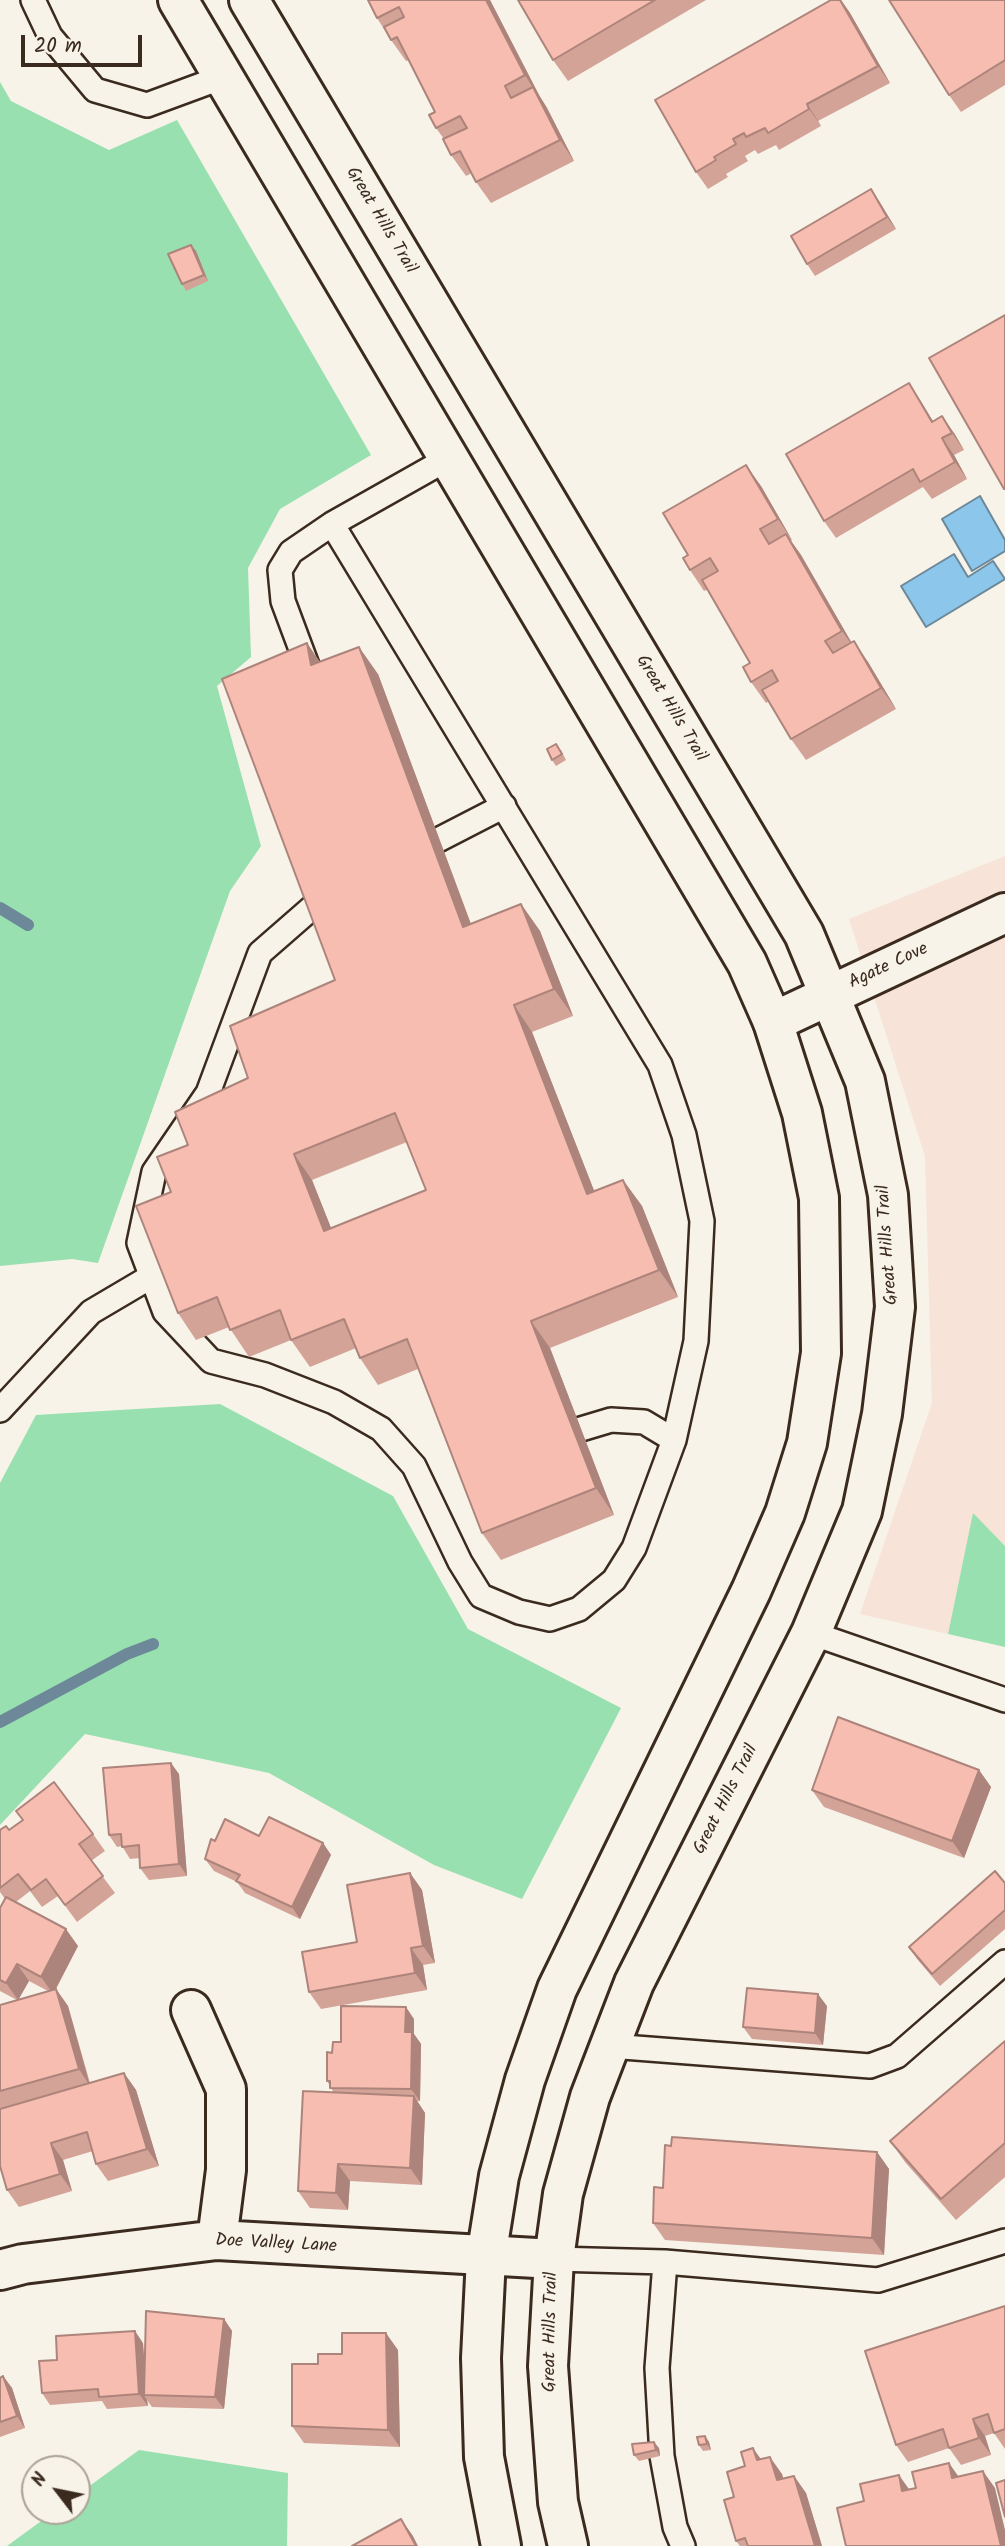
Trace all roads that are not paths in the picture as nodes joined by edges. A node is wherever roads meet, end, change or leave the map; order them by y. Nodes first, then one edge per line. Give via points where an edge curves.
1 (33, 0) edge
2 (178, 0) edge
3 (249, 0) edge
4 (223, 77) junction
5 (449, 458) junction
6 (332, 524) junction
7 (311, 676) edge
8 (505, 806) junction
9 (438, 840) dead end
10 (315, 905) edge
11 (1005, 913) edge
12 (830, 994) junction
13 (773, 1022) junction
14 (152, 1276) junction
15 (0, 1410) edge
16 (582, 1429) dead end
17 (674, 1440) junction
18 (811, 1633) junction
19 (1005, 1700) edge
20 (1005, 1962) edge
21 (191, 2010) dead end
22 (610, 2046) junction
23 (216, 2240) junction
24 (1005, 2241) edge
25 (486, 2257) junction
26 (554, 2259) junction
27 (665, 2262) junction
28 (0, 2270) edge
29 (501, 2546) edge
30 (568, 2546) edge
31 (683, 2546) edge

1 - 4 lane via 50,36 95,90 147,105
2 - 4 street
3 - 12 street, Great Hills Trail via 804,934
4 - 5 street
5 - 6 lane
5 - 13 street via 747,963
6 - 7 lane via 291,552 280,570 283,601
6 - 8 lane
8 - 9 lane
8 - 17 lane via 660,1065 684,1135 702,1222 696,1341
10 - 14 lane via 260,953 208,1093 154,1171 139,1243
11 - 12 street, Agate Cove
12 - 13 street, Agate Cove
12 - 18 street, Great Hills Trail via 865,1081 888,1195 895,1307 882,1415 862,1511
13 - 25 street via 802,1112 819,1198 821,1353 807,1443 785,1513 751,1591 557,1989 525,2080 499,2176
14 - 15 lane via 90,1312
14 - 17 lane via 165,1312 211,1361 265,1375 334,1402 381,1429 414,1466 481,1596 519,1612 550,1619 579,1609 614,1580 634,1549
16 - 17 lane via 611,1420 643,1422
18 - 19 lane
18 - 22 street, Great Hills Trail via 634,1983
20 - 22 lane via 897,2056 870,2066
21 - 23 street via 226,2089 226,2170
22 - 26 street, Great Hills Trail via 590,2097 563,2194
23 - 25 street, Doe Valley Lane
23 - 28 street, Doe Valley Lane
24 - 27 lane via 878,2280
25 - 26 street, Doe Valley Lane
25 - 29 street via 481,2358 484,2457
26 - 27 lane
26 - 30 street, Great Hills Trail via 548,2366 558,2502
27 - 31 lane via 657,2368 662,2456

